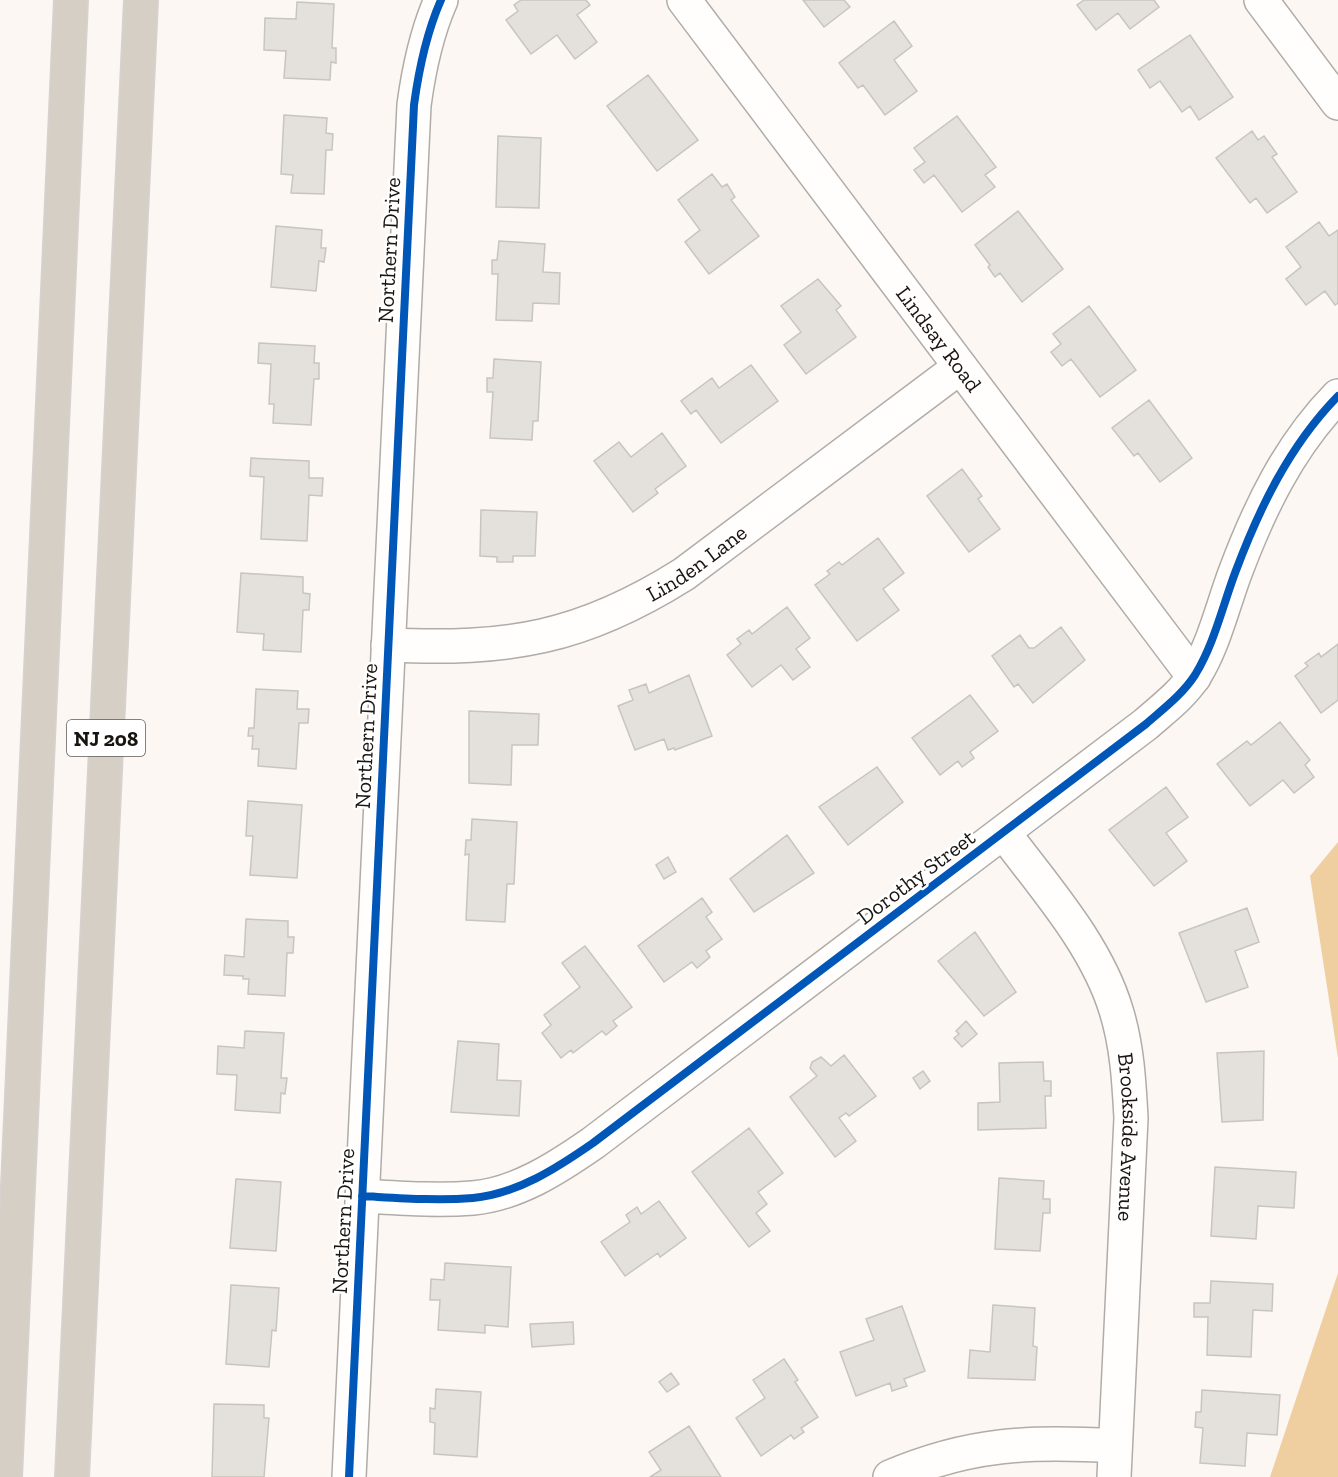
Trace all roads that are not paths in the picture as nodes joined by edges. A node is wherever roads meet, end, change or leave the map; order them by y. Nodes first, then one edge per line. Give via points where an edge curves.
1 (71, 0) edge
2 (141, 0) edge
3 (441, 0) edge
4 (684, 0) edge
5 (1261, 0) edge
6 (1338, 103) edge
7 (960, 367) junction
8 (1338, 396) edge
9 (388, 645) junction
10 (1194, 677) junction
11 (1004, 833) junction
12 (363, 1196) junction
13 (1114, 1461) edge
14 (5, 1477) edge
15 (72, 1477) edge
16 (349, 1477) edge
17 (890, 1477) edge

1 - 14 highway, NJ 208
2 - 15 highway, NJ 208
3 - 9 street, Northern Drive via 420,63 414,105
4 - 7 street, Lindsay Road
5 - 6 street
7 - 9 street, Linden Lane via 684,574 643,600 597,621 506,643
7 - 10 street, Lindsay Road
8 - 10 street, Dorothy Street via 1300,441 1275,481 1252,528 1209,650
9 - 12 street, Northern Drive
10 - 11 street, Dorothy Street via 1146,724
11 - 12 street, Dorothy Street via 555,1169 475,1198
11 - 13 street, Brookside Avenue via 1095,960 1116,1009 1128,1064 1131,1118
12 - 16 street, Northern Drive
13 - 17 street via 1011,1444 922,1463

